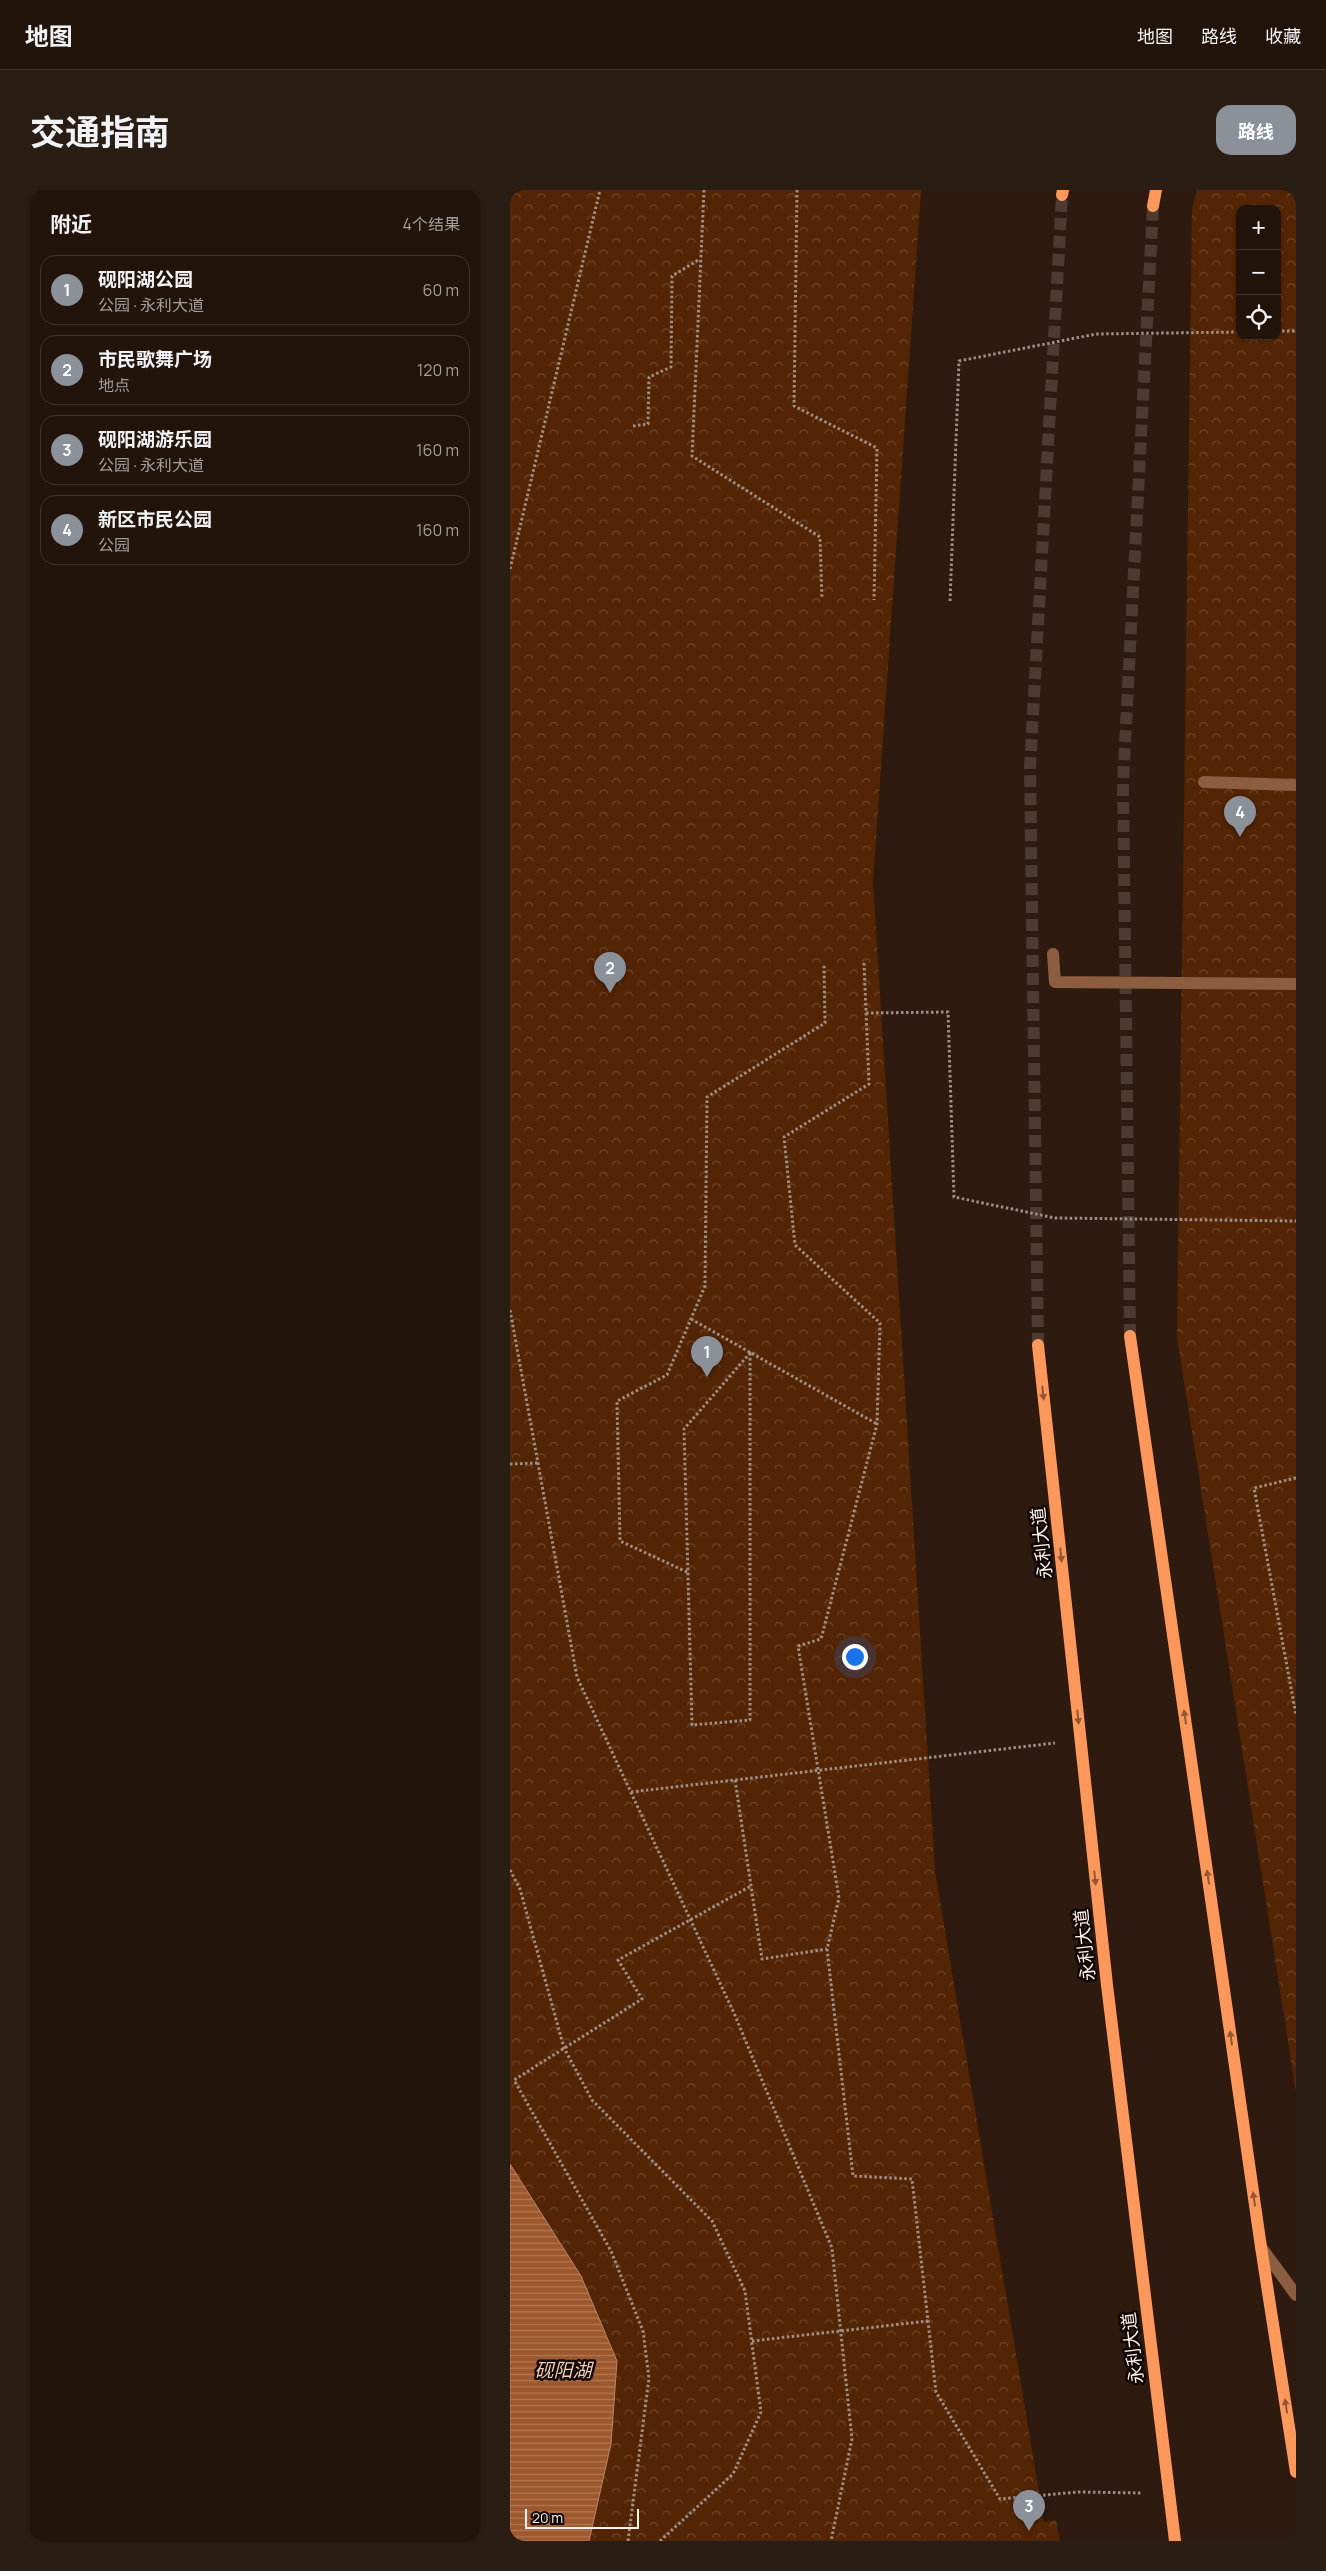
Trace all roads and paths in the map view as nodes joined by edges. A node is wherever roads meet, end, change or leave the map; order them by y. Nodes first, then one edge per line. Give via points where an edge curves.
1 (600, 190) edge
2 (704, 190) edge
3 (797, 190) edge
4 (1156, 190) edge
5 (1153, 206) tunnel mouth
6 (701, 259) junction
7 (1281, 331) edge
8 (1296, 331) edge
9 (1236, 332) edge
10 (633, 426) dead end
11 (510, 569) edge
12 (822, 599) dead end
13 (874, 600) dead end
14 (950, 601) dead end
15 (1204, 782) dead end
16 (1296, 785) edge
17 (1054, 954) dead end
18 (864, 963) dead end
19 (824, 964) dead end
20 (1296, 984) edge
21 (866, 1013) junction
22 (1296, 1221) edge
23 (510, 1310) edge
24 (691, 1319) junction
25 (1130, 1336) tunnel mouth
26 (1038, 1345) tunnel mouth
27 (750, 1353) junction
28 (877, 1424) junction
29 (538, 1463) junction
30 (510, 1464) edge
31 (1296, 1478) edge
32 (688, 1572) junction
33 (1296, 1715) edge
34 (1080, 1740) junction
35 (818, 1771) junction
36 (735, 1780) junction
37 (631, 1792) junction
38 (510, 1870) edge
39 (751, 1886) junction
40 (690, 1919) junction
41 (828, 1949) junction
42 (564, 2048) junction
43 (1261, 2247) junction
44 (1296, 2296) edge
45 (928, 2321) junction
46 (841, 2331) junction
47 (752, 2340) junction
48 (1296, 2472) edge
49 (1168, 2494) junction
50 (628, 2541) edge
51 (660, 2541) edge
52 (830, 2541) edge
53 (1176, 2541) edge

1 - 11 path
2 - 6 path
3 - 13 path via 794,406 877,448
4 - 5 main road
6 - 10 path via 672,276 671,367 649,377 648,424
6 - 12 path via 692,456 820,537
7 - 8 path
9 - 14 path via 1096,334 959,361
15 - 16 street
17 - 20 street via 1055,982
18 - 21 path
19 - 24 path via 825,1023 707,1097 705,1286
21 - 22 path via 948,1012 954,1197 1055,1218
21 - 28 path via 869,1084 784,1136 795,1245 880,1323
23 - 29 path
24 - 27 path
24 - 32 path via 667,1375 617,1401 620,1541
43 -> 25 main road
26 -> 34 main road, 永利大道
27 - 28 path
27 - 32 path via 684,1429
27 - 32 path via 750,1720 692,1725
28 - 35 path via 821,1639 798,1646
29 - 30 path
29 - 37 path via 577,1677
31 - 33 path via 1254,1488
34 - 35 path
34 -> 49 main road, 永利大道
35 - 36 path
35 - 41 path via 839,1898
36 - 37 path
36 - 39 path
37 - 40 path
38 - 42 path via 520,1889
39 - 40 path
39 - 41 path via 762,1959
40 - 42 path via 618,1960 642,1999
40 - 46 path via 734,2013 832,2248
41 - 45 path via 853,2176 912,2179
42 - 47 path via 592,2100 712,2220 745,2290
42 - 50 path via 514,2080 611,2251 643,2331 649,2378
43 - 44 street
48 -> 43 main road
45 - 46 path
45 - 49 path via 936,2392 1000,2500 1078,2492
46 - 47 path
46 - 52 path via 852,2439
47 - 51 path via 761,2412 733,2474
49 - 53 main road, 永利大道

